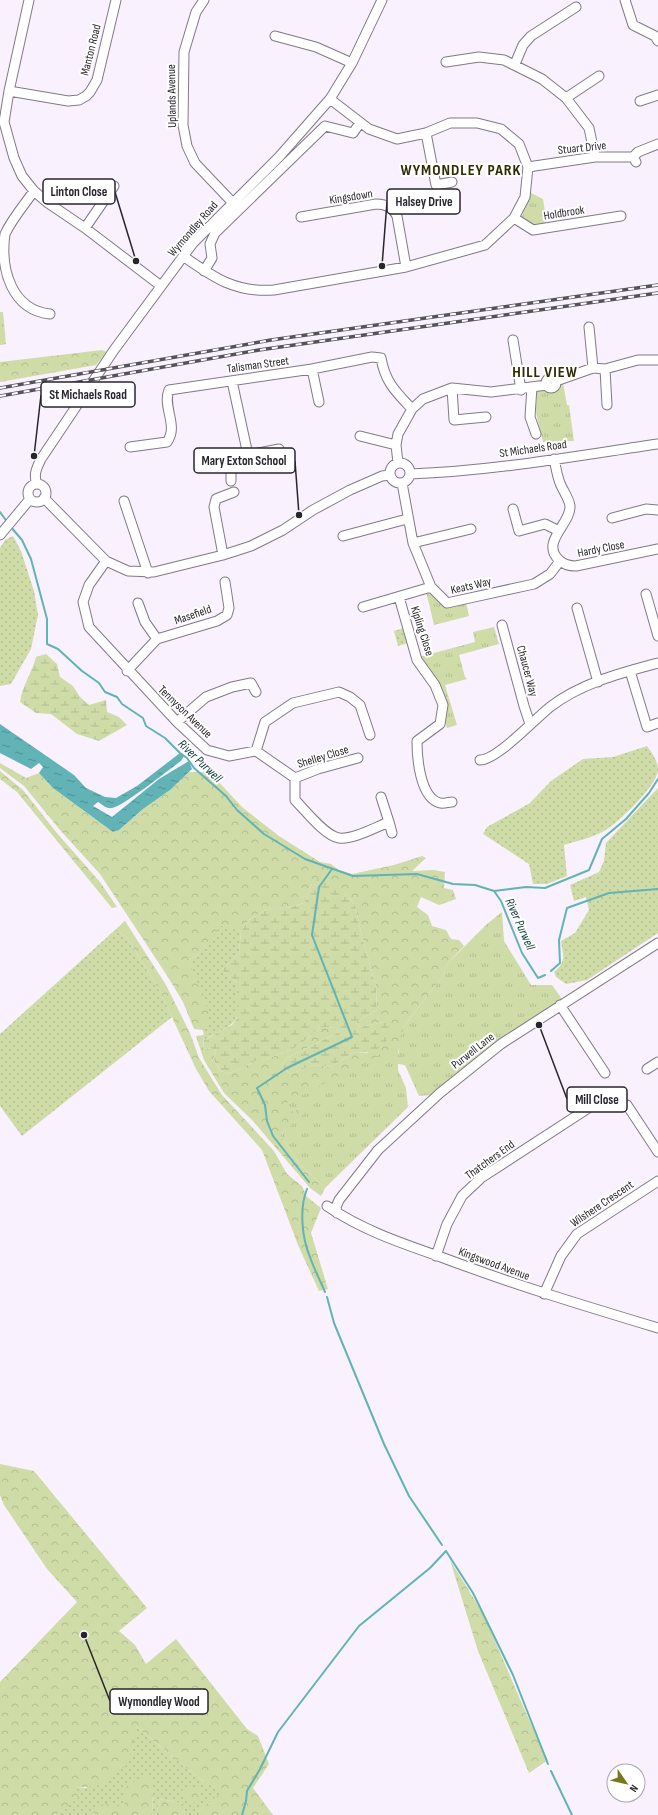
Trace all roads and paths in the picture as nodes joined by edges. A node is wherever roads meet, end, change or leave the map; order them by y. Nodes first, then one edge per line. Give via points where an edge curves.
1 (29, 0) edge
2 (116, 0) edge
3 (204, 0) edge
4 (382, 0) edge
5 (625, 0) edge
6 (576, 7) dead end
7 (275, 36) dead end
8 (657, 36) edge
9 (446, 62) dead end
10 (352, 63) junction
11 (515, 64) junction
12 (599, 76) dead end
13 (9, 91) junction
14 (658, 96) edge
15 (566, 98) junction
16 (330, 99) junction
17 (640, 101) dead end
18 (360, 123) junction
19 (426, 133) junction
20 (658, 144) edge
21 (594, 157) junction
22 (528, 167) junction
23 (452, 182) dead end
24 (114, 186) dead end
25 (34, 191) junction
26 (232, 203) junction
27 (621, 216) dead end
28 (301, 218) dead end
29 (514, 218) junction
30 (85, 228) junction
31 (183, 256) junction
32 (406, 267) junction
33 (204, 271) junction
34 (161, 286) junction
35 (50, 314) dead end
36 (589, 327) dead end
37 (513, 340) dead end
38 (658, 360) edge
39 (593, 368) junction
40 (312, 369) junction
41 (605, 369) junction
42 (232, 381) junction
43 (532, 387) junction
44 (452, 388) junction
45 (521, 390) junction
46 (319, 402) dead end
47 (607, 405) dead end
48 (412, 409) junction
49 (486, 417) dead end
50 (536, 434) dead end
51 (360, 436) dead end
52 (658, 444) edge
53 (396, 445) junction
54 (130, 447) dead end
55 (279, 449) dead end
56 (248, 455) junction
57 (554, 459) junction
58 (398, 463) junction
59 (410, 474) junction
60 (390, 475) junction
61 (232, 481) dead end
62 (402, 483) junction
63 (37, 484) junction
64 (234, 492) dead end
65 (44, 498) junction
66 (30, 499) junction
67 (124, 501) dead end
68 (513, 509) dead end
69 (658, 510) edge
70 (612, 518) dead end
71 (407, 519) junction
72 (471, 529) dead end
73 (559, 531) junction
74 (0, 534) edge
75 (343, 536) dead end
76 (413, 543) junction
77 (658, 549) edge
78 (223, 555) junction
79 (106, 561) junction
80 (560, 561) junction
81 (148, 573) junction
82 (225, 582) dead end
83 (431, 587) junction
84 (646, 594) dead end
85 (399, 597) junction
86 (138, 603) dead end
87 (363, 607) dead end
88 (577, 608) dead end
89 (502, 625) dead end
90 (658, 636) edge
91 (157, 640) junction
92 (658, 663) edge
93 (127, 671) junction
94 (630, 671) junction
95 (598, 682) junction
96 (256, 692) dead end
97 (177, 722) junction
98 (658, 723) edge
99 (530, 724) junction
100 (370, 735) dead end
101 (256, 751) junction
102 (358, 758) dead end
103 (480, 760) dead end
104 (295, 778) junction
105 (381, 797) dead end
106 (452, 802) dead end
107 (389, 822) junction
108 (392, 833) dead end
109 (658, 943) edge
110 (560, 1005) junction
111 (658, 1062) edge
112 (647, 1069) dead end
113 (605, 1073) dead end
114 (627, 1105) dead end
115 (587, 1109) dead end
116 (658, 1152) edge
117 (657, 1184) edge
118 (327, 1206) dead end
119 (337, 1213) junction
120 (436, 1256) junction
121 (544, 1294) junction
122 (658, 1328) edge

1 - 13 street
2 - 13 street, Manton Road via 97,80 86,96 68,101
3 - 26 street, Uplands Avenue via 196,12 184,52 183,126 187,146 195,163
4 - 10 street, Wymondley Road
5 - 8 street via 633,25
6 - 11 street via 531,36 523,45
7 - 10 street via 316,47
9 - 11 street via 479,57
10 - 16 street, Wymondley Road
11 - 15 street via 542,79
12 - 15 street
13 - 25 street via 4,122 14,158 22,176
14 - 17 street
15 - 21 street via 589,128
16 - 18 street
16 - 26 street, Wymondley Road via 279,157
18 - 19 street via 397,139
18 - 33 street, Wymondley Road via 353,133 325,126 215,233 210,244 212,258
19 - 22 street via 450,123 477,123 502,129 519,144
19 - 23 street via 436,185
20 - 21 street, Stuart Drive via 638,152 634,159
21 - 22 street, Stuart Drive
22 - 29 street via 525,197
24 - 30 street
25 - 30 street
25 - 35 street via 5,234 0,264 4,280 17,300 29,309
26 - 31 street, Wymondley Road
27 - 29 street, Holdbrook via 533,230
28 - 32 street, Kingsdown via 376,204 387,206 394,210 397,216
29 - 32 street via 485,245
30 - 34 street
31 - 33 street
31 - 34 street, Wymondley Road
32 - 33 street via 263,291 234,286
34 - 63 street, Wymondley Road via 45,451 36,467 34,479
36 - 39 street
37 - 45 street
38 - 41 street via 638,360
39 - 41 street
39 - 43 street via 556,381 549,378 547,385
40 - 42 street, Talisman Street
40 - 46 street
40 - 48 street, Talisman Street via 372,357 381,358 383,371 392,389
41 - 47 street
42 - 54 street, Talisman Street via 168,390 166,397 171,437 167,442
42 - 56 street
43 - 45 street
43 - 50 street via 530,417
44 - 45 street via 491,392
44 - 48 street via 423,399
44 - 49 street via 454,420
48 - 53 street via 404,421
51 - 53 street
52 - 57 street, St Michaels Road
53 - 58 street
55 - 56 street
56 - 61 street via 233,460
57 - 59 street, St Michaels Road via 461,471
57 - 73 street via 560,485 570,506 568,516
58 - 59 street via 407,465
58 - 60 street via 393,466
59 - 62 street via 409,479
60 - 62 street via 395,482
60 - 78 street via 350,490 259,542
62 - 71 street, Keats Way
63 - 65 street via 45,489
63 - 66 street via 29,490
64 - 78 street via 216,499 214,506
65 - 66 street via 36,502
65 - 79 street
66 - 74 street
67 - 81 street
68 - 73 street via 519,531 544,524
69 - 70 street via 646,509
71 - 75 street
71 - 76 street, Keats Way
72 - 76 street
73 - 80 street via 553,543 555,554
76 - 83 street, Keats Way
77 - 80 street, Hardy Close via 576,566 566,565
78 - 81 street
79 - 81 street via 128,571
79 - 93 street, Tennyson Avenue via 89,585 83,602 89,627
80 - 83 street, Keats Way via 550,574 534,584 464,600 446,603
82 - 91 street, Masefield via 229,608 227,615 217,621
83 - 85 street, Kipling Close
84 - 90 street
85 - 87 street, Kipling Close
85 - 106 street, Kipling Close via 417,660 435,685 443,705 440,724 417,741 421,775 428,795 441,803
86 - 91 street via 145,622
88 - 95 street
89 - 99 street, Chaucer Way
91 - 93 street, Masefield
92 - 94 street, Chaucer Way
93 - 97 street, Tennyson Avenue
94 - 95 street, Chaucer Way
94 - 98 street via 647,727
95 - 99 street, Chaucer Way via 562,699
96 - 97 street via 251,683 225,689 206,697
97 - 101 street, Tennyson Avenue via 207,750 229,756
99 - 103 street, Chaucer Way via 500,751
100 - 101 street via 360,705 339,692 293,703 265,722
101 - 104 street
102 - 104 street, Shelley Close
104 - 107 street via 295,800 328,833 339,838 351,837
105 - 107 street
107 - 108 street
109 - 110 street, Purwell Lane
110 - 113 street
110 - 119 street, Purwell Lane via 501,1044 389,1138 338,1200
111 - 112 street
114 - 116 street
115 - 120 street, Thatchers End via 481,1178 462,1196 447,1224
117 - 121 street, Wilshere Crescent via 577,1234 561,1256
118 - 119 street, Kingswood Avenue
119 - 120 street, Kingswood Avenue via 369,1230
120 - 121 street, Kingswood Avenue
121 - 122 street, Kingswood Avenue

